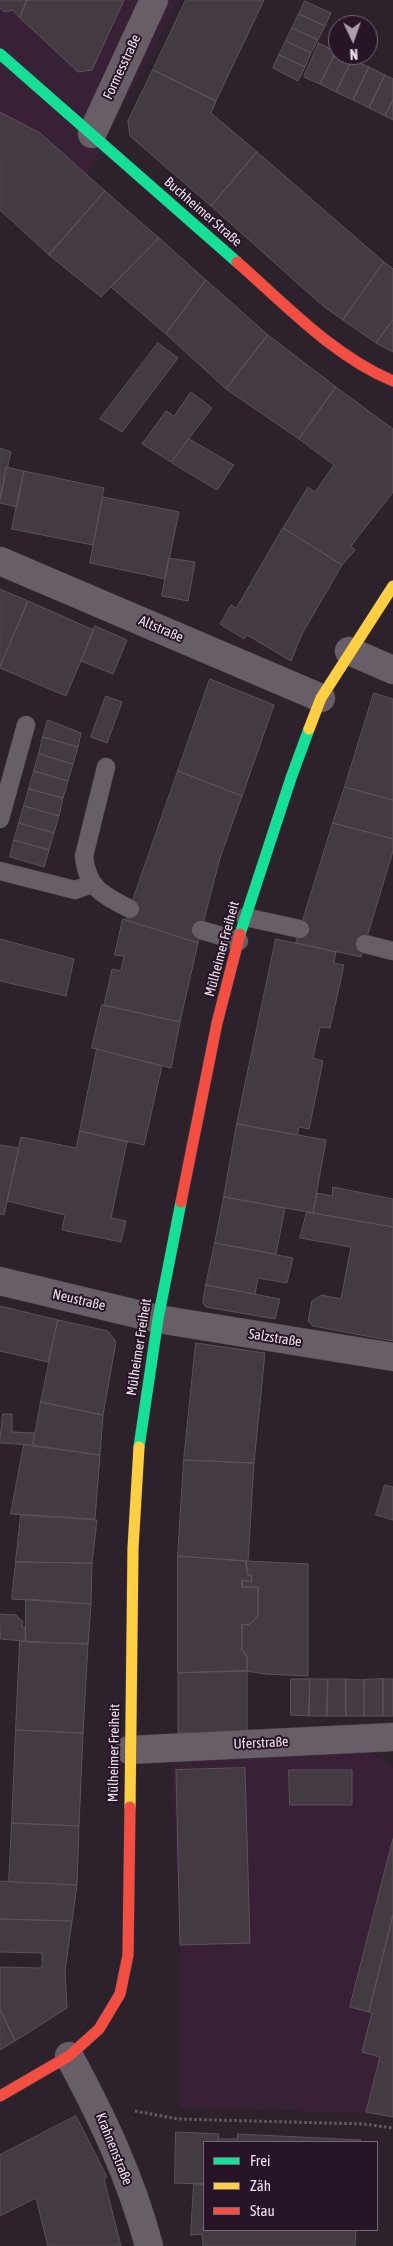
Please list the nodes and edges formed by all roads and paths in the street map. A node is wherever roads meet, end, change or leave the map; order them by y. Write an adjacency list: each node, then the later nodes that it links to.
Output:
1 (154, 0): 3 (street, Formesstraße)
2 (0, 54): 3 (street, Buchheimer Straße)
3 (92, 134): 4 (street, Buchheimer Straße)
4 (393, 381)
5 (0, 561): 9 (street, Altstraße)
6 (393, 586): 7 (street, Mülheimer Freiheit)
7 (349, 651): 8 (street); 9 (street, Mülheimer Freiheit)
8 (393, 670)
9 (321, 698): 16 (street, Mülheimer Freiheit)
10 (26, 725): 12 (lane)
11 (106, 767): 14 (lane)
12 (0, 819)
13 (0, 871): 14 (lane)
14 (92, 884): 15 (lane)
15 (130, 909)
16 (245, 917): 18 (lane); 19 (street, Mülheimer Freiheit)
17 (201, 930): 19 (lane)
18 (300, 930)
19 (239, 941): 23 (street, Mülheimer Freiheit)
20 (365, 944): 21 (lane)
21 (393, 951)
22 (0, 1282): 23 (street, Neustraße)
23 (158, 1319): 24 (street, Salzstraße); 26 (street, Mülheimer Freiheit)
24 (393, 1357)
25 (393, 1737): 26 (street, Uferstraße)
26 (129, 1750): 27 (street, Mülheimer Freiheit)
27 (69, 2056): 28 (street, Mülheimer Freiheit); 29 (street, Krahnenstraße)
28 (0, 2096)
29 (102, 2116): 30 (path); 31 (street, Krahnenstraße)
30 (393, 2128)
31 (149, 2246)

